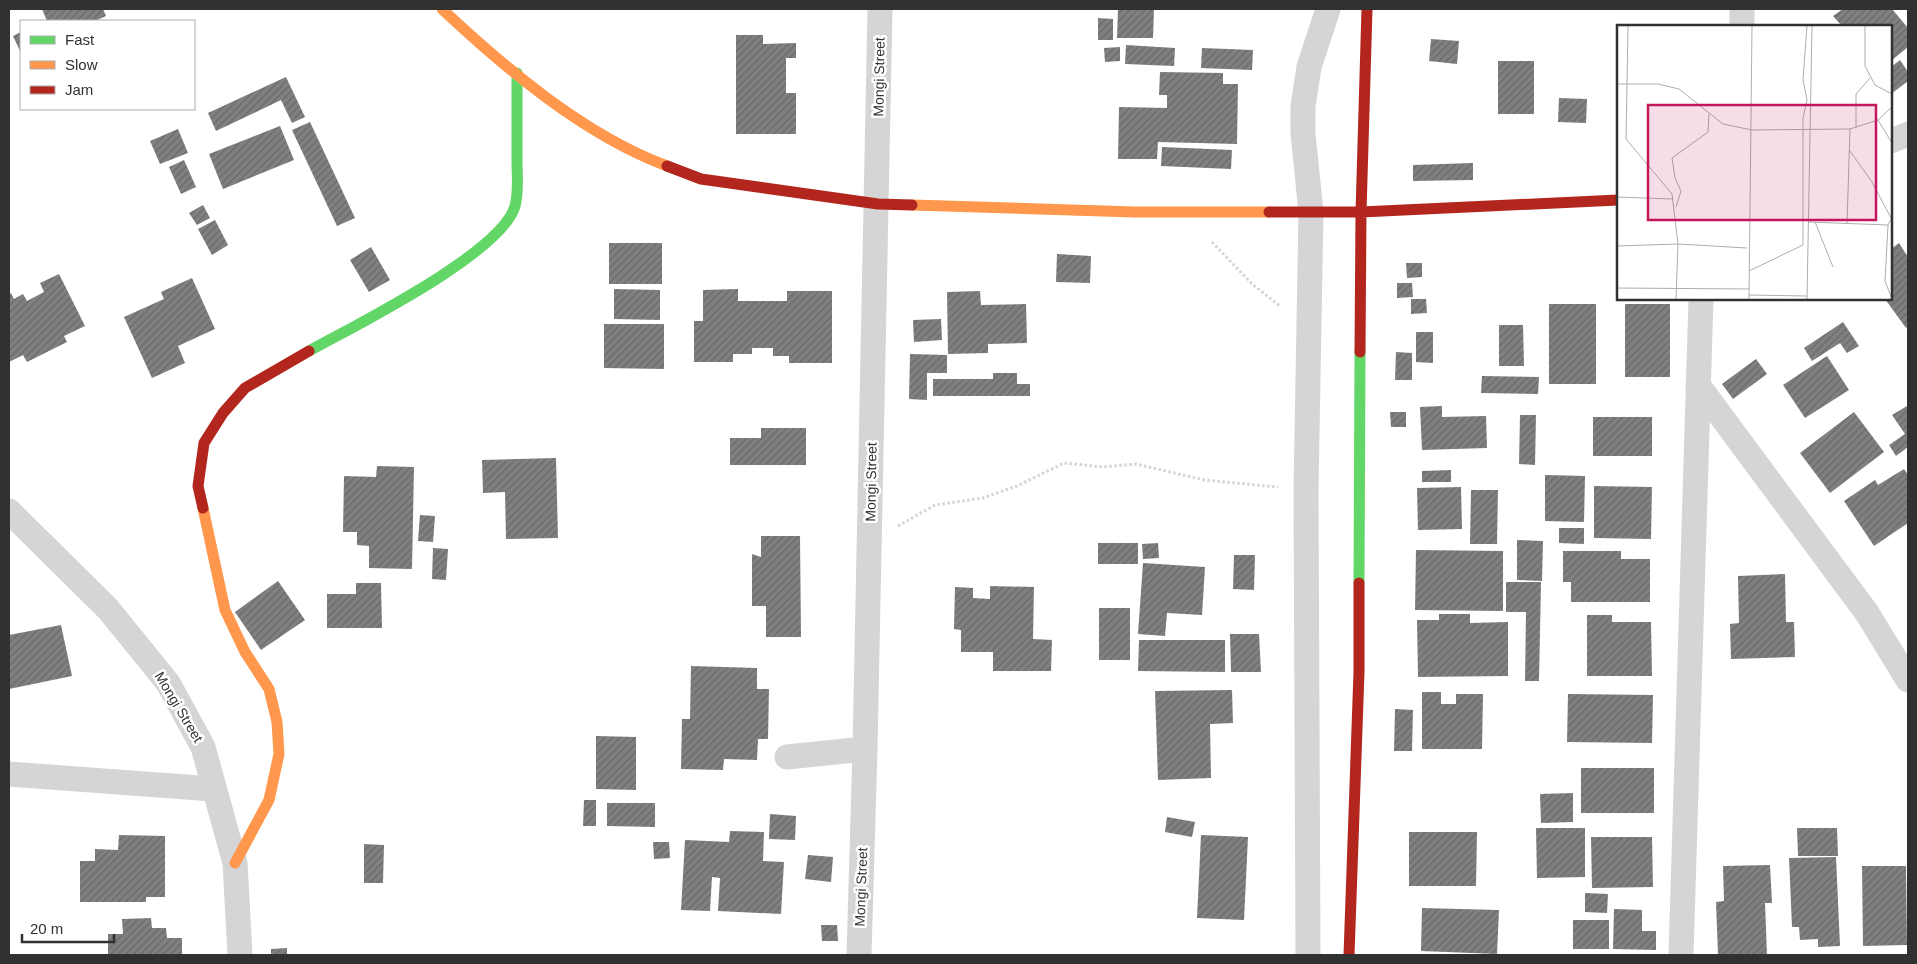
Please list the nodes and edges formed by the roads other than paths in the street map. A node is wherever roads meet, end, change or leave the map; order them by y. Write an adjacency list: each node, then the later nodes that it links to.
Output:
1 (442, 9): 7 (street)
2 (880, 9): 11 (street, Mongi Street)
3 (1328, 9): 12 (street)
4 (1367, 9): 13 (street)
5 (1742, 9): 6 (street)
6 (1742, 25)
7 (517, 73): 11 (street); 22 (street)
8 (1908, 134): 9 (street)
9 (1892, 141)
10 (1617, 200): 13 (street)
11 (878, 204): 12 (street); 18 (street, Mongi Street)
12 (1311, 212): 13 (street); 25 (street)
13 (1361, 212): 26 (street)
14 (1701, 300): 15 (street)
15 (1698, 385): 17 (street); 27 (street)
16 (9, 511): 21 (street, Mongi Street)
17 (1908, 680)
18 (865, 749): 19 (street); 24 (street, Mongi Street)
19 (787, 757)
20 (9, 774): 21 (street)
21 (213, 789): 22 (street, Mongi Street)
22 (235, 863): 23 (street, Mongi Street)
23 (240, 955)
24 (859, 955)
25 (1308, 955)
26 (1350, 955)
27 (1681, 955)

